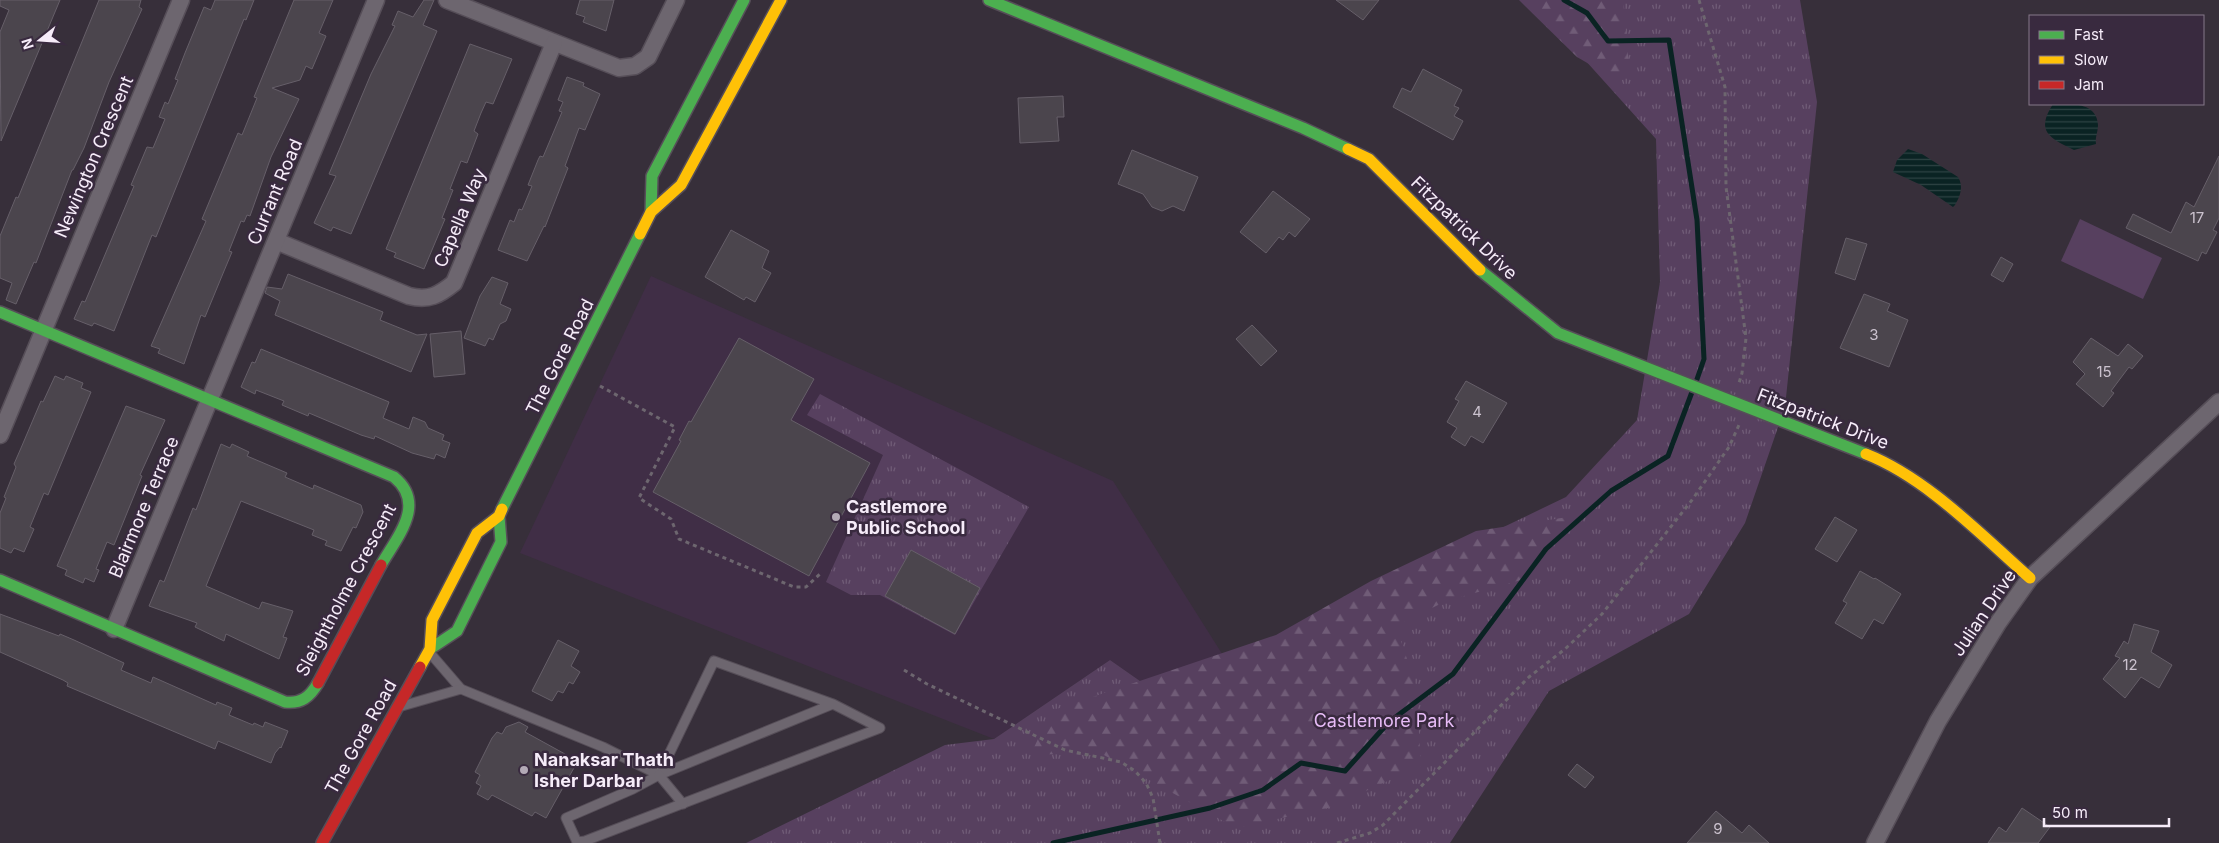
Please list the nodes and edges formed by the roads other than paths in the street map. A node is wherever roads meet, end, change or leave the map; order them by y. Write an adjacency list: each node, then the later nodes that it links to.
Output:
1 (181, 0): 12 (street, Newington Crescent)
2 (376, 0): 10 (street, Currant Road)
3 (447, 0): 8 (street)
4 (676, 0): 8 (street)
5 (744, 0): 9 (street, The Gore Road)
6 (780, 0): 9 (street, The Gore Road)
7 (989, 0): 17 (street, Fitzpatrick Drive)
8 (554, 44): 10 (street, Capella Way)
9 (651, 212): 16 (street, The Gore Road)
10 (276, 241): 13 (street, Currant Road)
11 (0, 312): 12 (street, Sleightholme Crescent)
12 (44, 330): 13 (street, Sleightholme Crescent); 15 (street, Newington Crescent)
13 (211, 400): 19 (street, Blairmore Terrace); 19 (street, Sleightholme Crescent)
14 (2219, 402): 17 (street, Julian Drive)
15 (0, 435)
16 (499, 516): 20 (street, The Gore Road); 20 (street, The Gore Road)
17 (2030, 578): 27 (street, Julian Drive)
18 (0, 580): 19 (street, Sleightholme Crescent)
19 (114, 629)
20 (429, 650): 21 (lane); 23 (street, The Gore Road)
21 (461, 689): 23 (lane); 24 (lane)
22 (833, 704): 24 (lane); 24 (lane); 25 (lane)
23 (397, 708): 26 (street, The Gore Road)
24 (659, 775): 25 (lane); 25 (lane)
25 (683, 804)
26 (322, 843)
27 (1875, 843)

